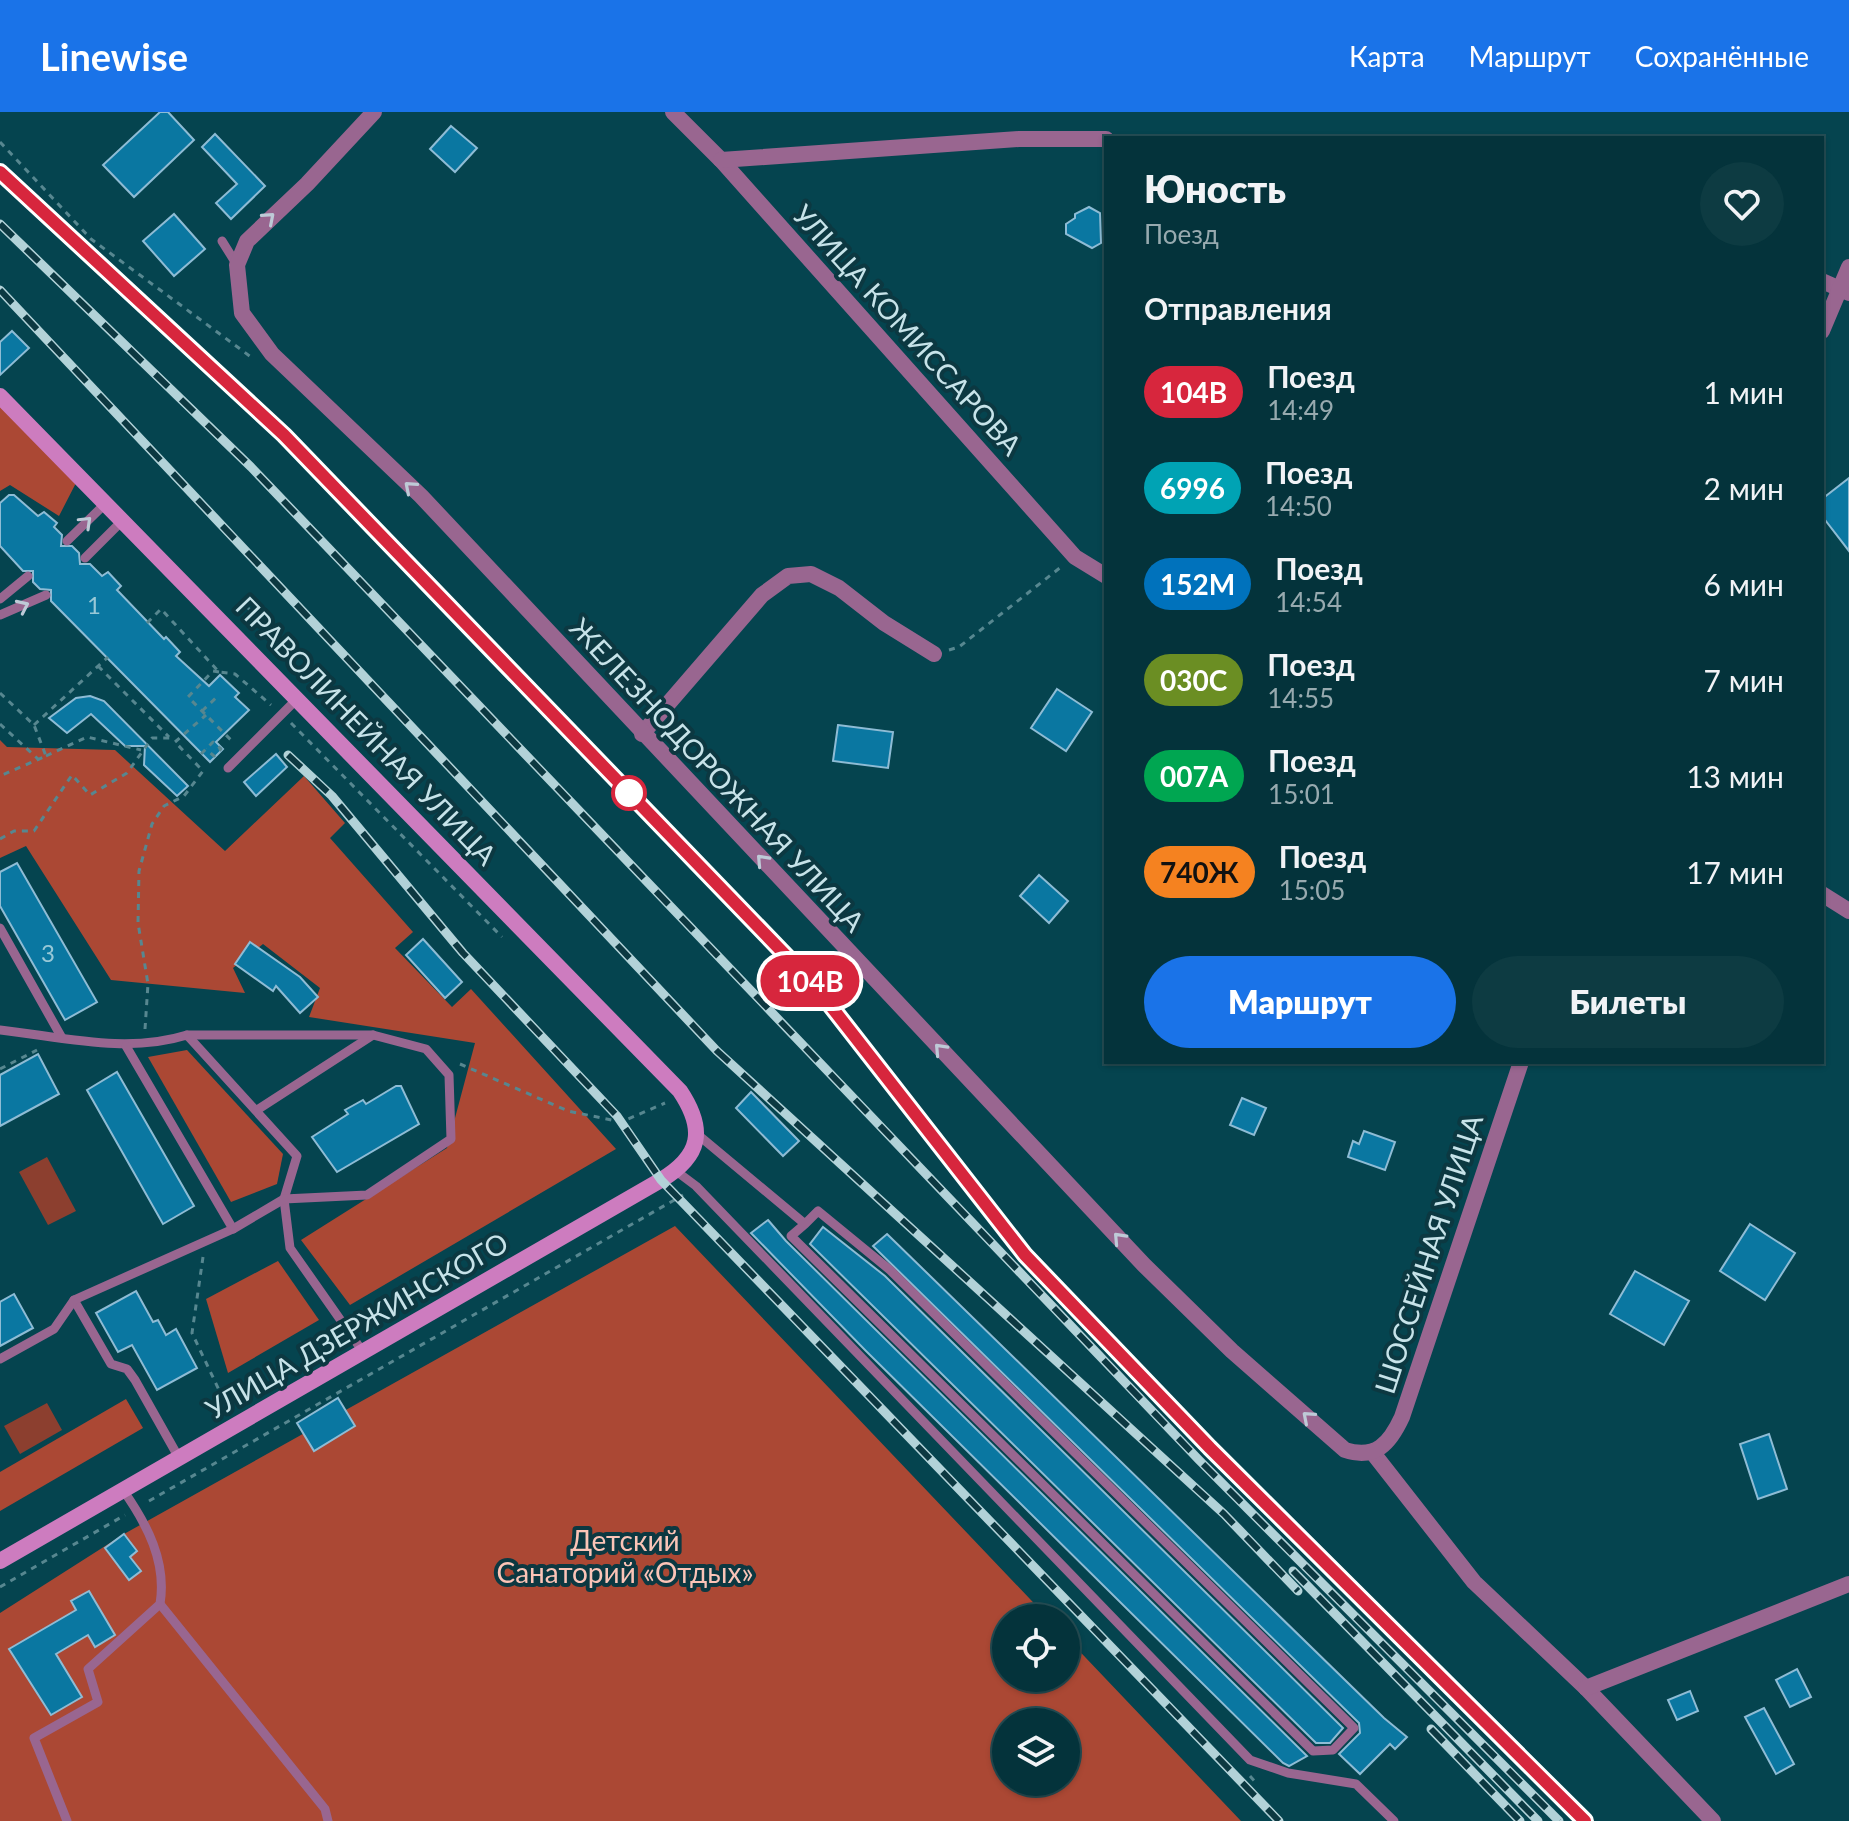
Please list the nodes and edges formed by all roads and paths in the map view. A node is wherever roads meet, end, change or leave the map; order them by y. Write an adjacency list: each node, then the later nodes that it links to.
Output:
1 (374, 112): 7 (street, one-way to 1)
2 (673, 112): 5 (street, УЛИЦА КОМИССАРОВА)
3 (1104, 139): 5 (street)
4 (0, 142): 12 (path)
5 (721, 160): 17 (street, УЛИЦА КОМИССАРОВА)
6 (222, 241): 7 (lane)
7 (237, 265): 36 (street, ЖЕЛЕЗНОДОРОЖНАЯ УЛИЦА, one-way to 7)
8 (1849, 267): 10 (street)
9 (1824, 282): 10 (street)
10 (1844, 291): 11 (street)
11 (1824, 327)
12 (257, 360)
13 (0, 396): 14 (main road, ПРАВОЛИНЕЙНАЯ УЛИЦА)
14 (106, 503): 15 (main road, ПРАВОЛИНЕЙНАЯ УЛИЦА); 16 (lane, one-way to 14)
15 (123, 520): 18 (lane); 31 (main road, ПРАВОЛИНЕЙНАЯ УЛИЦА)
16 (67, 541)
17 (1075, 557): 19 (street, УЛИЦА КОМИССАРОВА); 25 (path)
18 (85, 558)
19 (1104, 575)
20 (28, 576): 22 (lane)
21 (46, 595): 23 (lane, one-way to 21)
22 (0, 599)
23 (0, 615)
24 (147, 623): 28 (path)
25 (934, 654): 36 (street)
26 (108, 657): 27 (path)
27 (98, 666): 35 (path); 37 (path)
28 (219, 672): 32 (path); 33 (path)
29 (0, 693): 35 (path)
30 (218, 696): 32 (path)
31 (298, 698): 33 (lane); 61 (main road, ПРАВОЛИНЕЙНАЯ УЛИЦА)
32 (204, 713): 38 (path); 41 (path)
33 (282, 715): 41 (lane); 51 (path)
34 (0, 724): 44 (path)
35 (34, 725): 43 (path)
36 (642, 734): 76 (street, ЖЕЛЕЗНОДОРОЖНАЯ УЛИЦА, one-way to 36)
37 (170, 738): 38 (path); 40 (path)
38 (176, 743): 56 (path)
39 (206, 749): 42 (path)
40 (141, 750): 43 (path); 47 (path)
41 (244, 753): 45 (lane)
42 (201, 754)
43 (46, 756): 44 (path)
44 (38, 759): 46 (path)
45 (228, 768)
46 (0, 776)
47 (0, 839)
48 (1824, 895): 49 (street)
49 (1849, 911)
50 (0, 928): 55 (lane)
51 (511, 946)
52 (0, 1030): 55 (lane)
53 (187, 1035): 54 (lane); 56 (lane); 64 (lane)
54 (373, 1035): 64 (lane); 68 (lane)
55 (62, 1038): 57 (lane); 60 (path)
56 (143, 1044): 57 (lane)
57 (126, 1046): 70 (lane)
58 (455, 1062): 63 (path)
59 (1520, 1064): 76 (street, ШОССЕЙНАЯ УЛИЦА)
60 (0, 1069)
61 (680, 1091): 63 (path); 65 (main road, ПРАВОЛИНЕЙНАЯ УЛИЦА)
62 (656, 1092): 63 (path)
63 (667, 1103)
64 (257, 1110): 68 (lane)
65 (697, 1134): 66 (main road, УЛИЦА ДЗЕРЖИНСКОГО); 69 (lane)
66 (676, 1171): 73 (main road, УЛИЦА ДЗЕРЖИНСКОГО); 87 (lane)
67 (689, 1192): 79 (path)
68 (284, 1199): 70 (lane); 73 (lane)
69 (805, 1224): 69 (lane)
70 (233, 1229): 71 (lane)
71 (205, 1241): 72 (lane); 75 (path)
72 (74, 1300): 74 (lane); 77 (lane)
73 (363, 1352): 77 (main road, УЛИЦА ДЗЕРЖИНСКОГО)
74 (0, 1359)
75 (241, 1404)
76 (1373, 1453): 84 (street)
77 (179, 1458): 78 (main road, УЛИЦА ДЗЕРЖИНСКОГО)
78 (123, 1490): 79 (lane); 80 (main road, УЛИЦА ДЗЕРЖИНСКОГО)
79 (136, 1508): 82 (path); 83 (lane)
80 (0, 1561)
81 (1849, 1584): 84 (street)
82 (0, 1587)
83 (160, 1604): 85 (lane); 86 (lane)
84 (1586, 1688): 88 (street)
85 (67, 1821)
86 (328, 1821)
87 (1394, 1821)
88 (1713, 1821)

